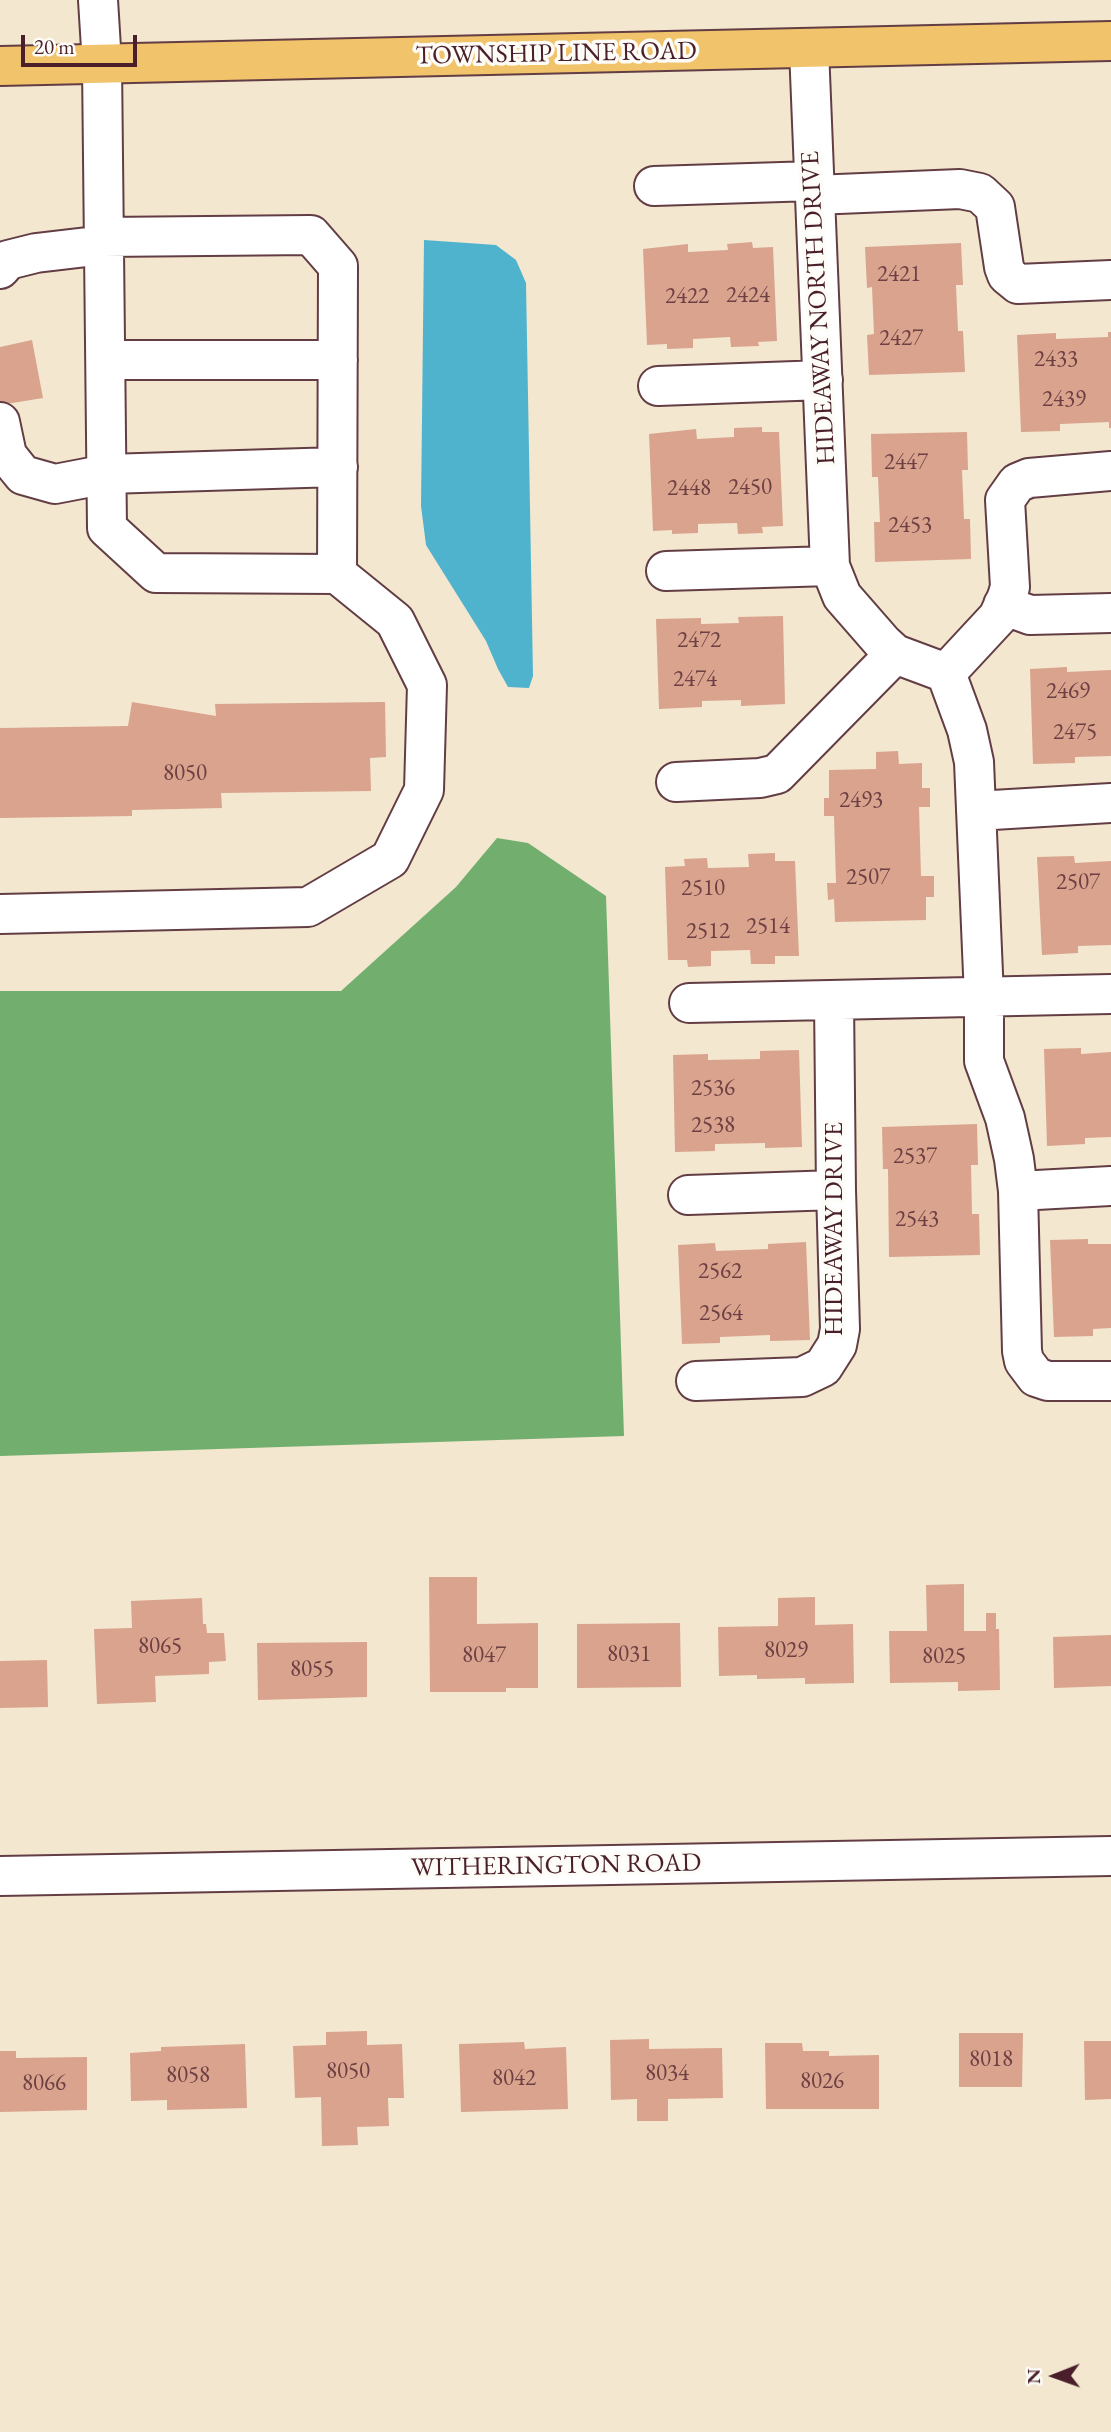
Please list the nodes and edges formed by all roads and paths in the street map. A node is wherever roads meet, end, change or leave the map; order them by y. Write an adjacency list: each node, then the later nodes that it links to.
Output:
1 (98, 0): 4 (street)
2 (1111, 41): 3 (main road, TOWNSHIP LINE ROAD)
3 (809, 49): 4 (main road, TOWNSHIP LINE ROAD); 7 (street, HIDEAWAY NORTH DRIVE)
4 (102, 64): 5 (main road, TOWNSHIP LINE ROAD); 8 (street)
5 (0, 66)
6 (654, 186): 7 (street)
7 (814, 188): 10 (street); 13 (street, HIDEAWAY NORTH DRIVE)
8 (104, 241): 9 (street); 11 (street); 12 (street)
9 (0, 269)
10 (1111, 280)
11 (106, 359): 12 (street); 18 (street)
12 (338, 360): 16 (street)
13 (823, 380): 14 (street); 19 (street, HIDEAWAY NORTH DRIVE)
14 (658, 386)
15 (0, 422): 18 (street)
16 (338, 467): 18 (street); 21 (street)
17 (1111, 471): 22 (street)
18 (107, 474): 21 (street)
19 (831, 566): 20 (street); 24 (street, HIDEAWAY NORTH DRIVE)
20 (666, 571)
21 (337, 574): 29 (street)
22 (1003, 605): 23 (street); 25 (street)
23 (1111, 613)
24 (895, 654): 25 (street); 26 (street)
25 (946, 673): 28 (street)
26 (676, 782)
27 (1111, 803): 28 (street)
28 (976, 811): 31 (street)
29 (0, 914)
30 (1111, 994): 31 (street)
31 (984, 997): 32 (street); 36 (street)
32 (834, 1000): 33 (street); 35 (street, HIDEAWAY DRIVE)
33 (690, 1003)
34 (1111, 1186): 36 (street)
35 (836, 1190): 37 (street); 38 (street, HIDEAWAY DRIVE)
36 (1018, 1191): 39 (street)
37 (688, 1195)
38 (696, 1381)
39 (1111, 1381)
40 (1111, 1856): 41 (street, WITHERINGTON ROAD)
41 (0, 1876)

